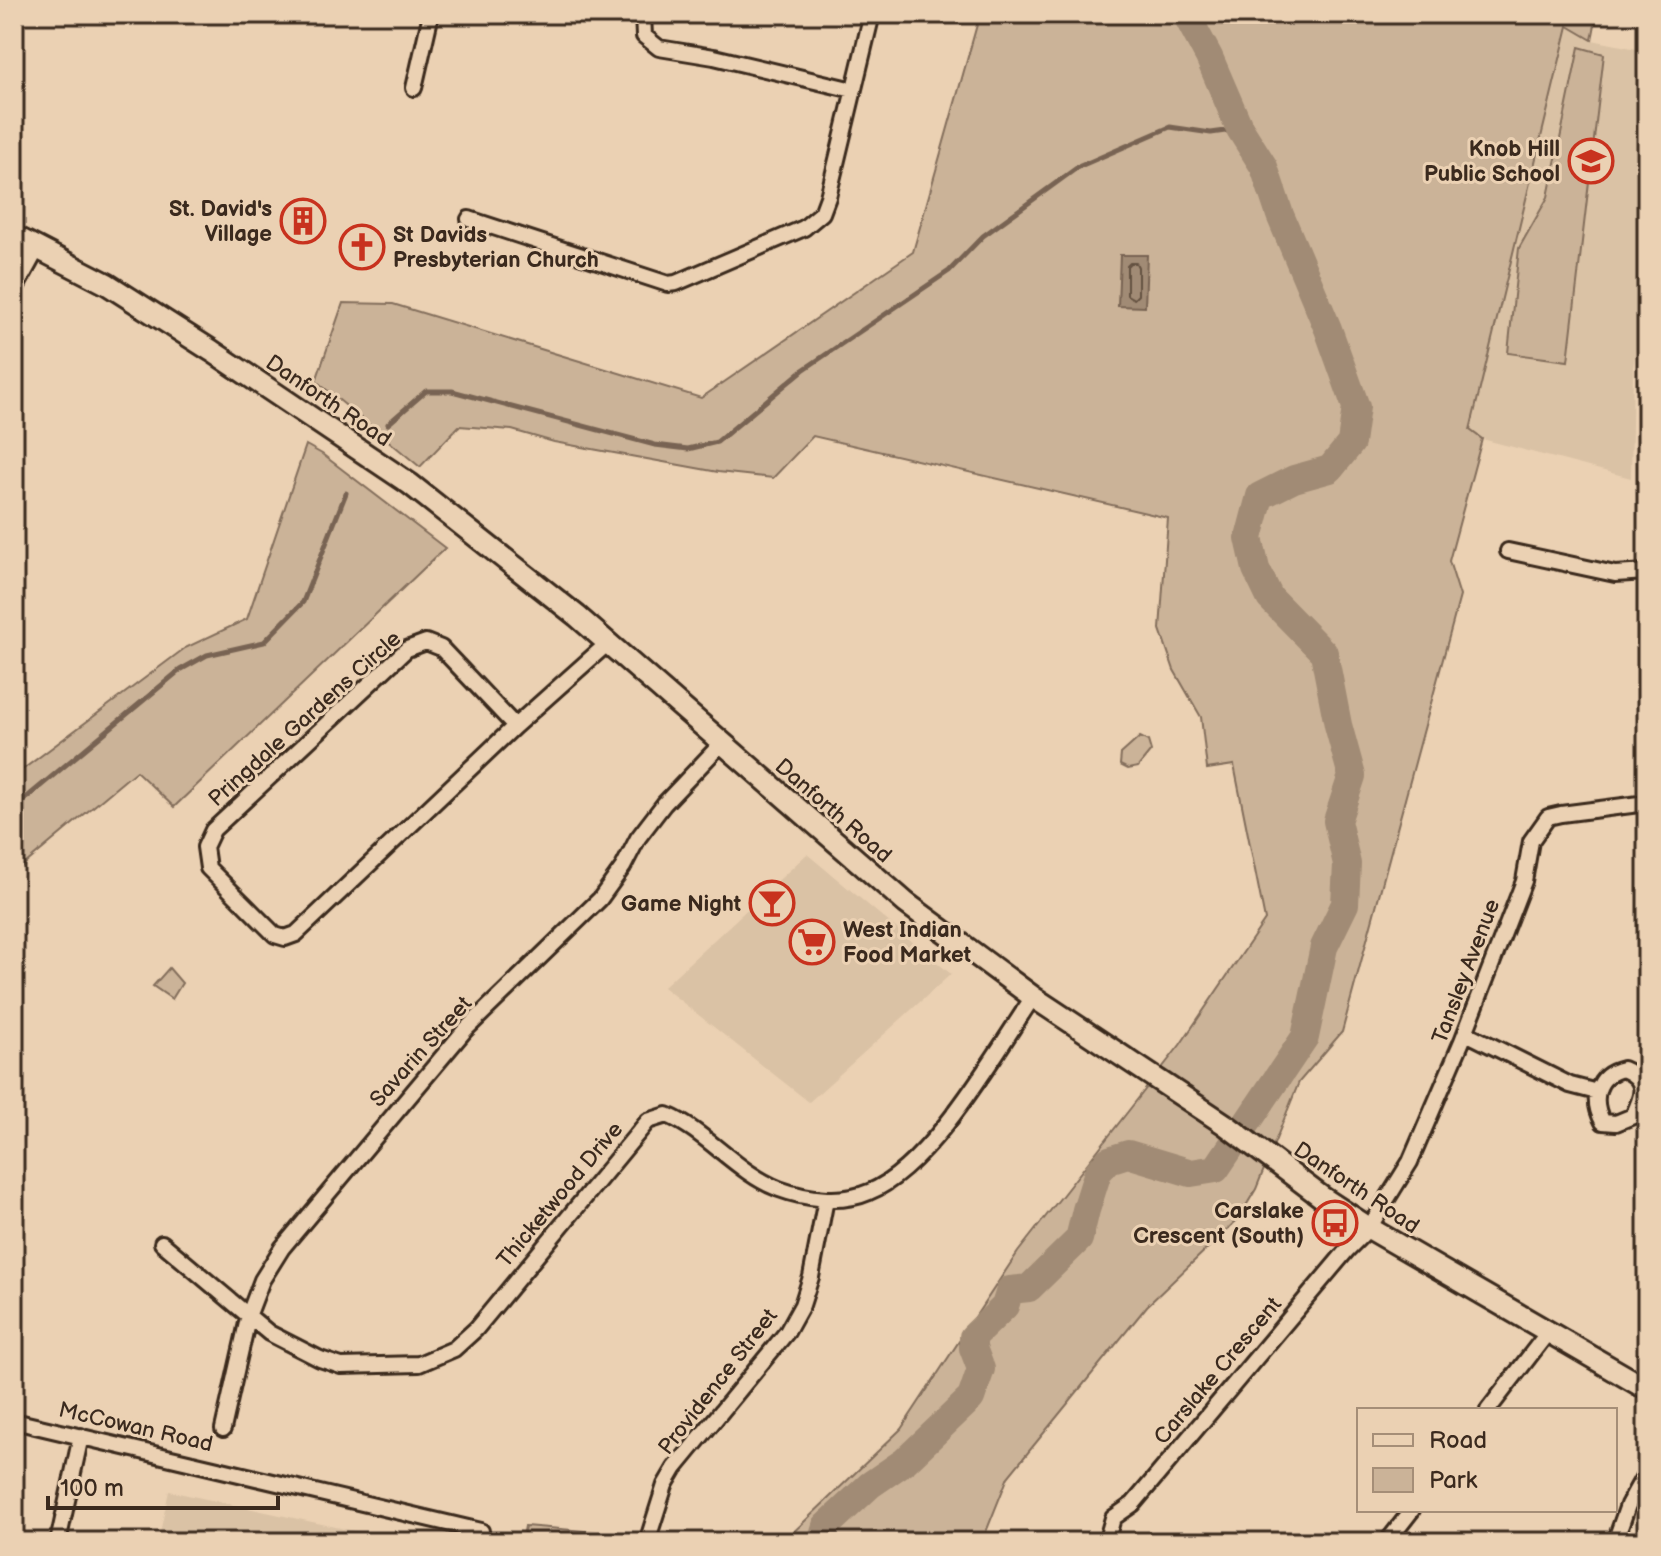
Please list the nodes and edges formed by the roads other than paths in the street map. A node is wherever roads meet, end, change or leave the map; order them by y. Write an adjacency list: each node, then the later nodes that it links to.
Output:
1 (431, 14): 4 (street)
2 (643, 14): 5 (street)
3 (872, 14): 5 (street)
4 (414, 88)
5 (853, 90): 6 (street)
6 (469, 219)
7 (14, 236): 8 (main road, Danforth Road)
8 (36, 247): 9 (street); 12 (main road, Danforth Road)
9 (14, 287)
10 (1508, 551): 11 (street)
11 (1647, 572)
12 (608, 643): 13 (street, Pringdale Gardens Circle); 14 (main road, Danforth Road)
13 (515, 726): 13 (street, Pringdale Gardens Circle)
14 (721, 744): 16 (main road, Danforth Road); 22 (street, Savarin Street)
15 (1647, 803): 17 (street, Tansley Avenue)
16 (1033, 997): 19 (street, Thicketwood Drive); 20 (main road, Danforth Road)
17 (1466, 1033): 18 (street); 20 (street, Tansley Avenue)
18 (1597, 1092)
19 (826, 1199): 22 (street, Thicketwood Drive); 33 (street, Providence Street)
20 (1369, 1228): 23 (main road, Danforth Road); 34 (street, Carslake Crescent)
21 (162, 1243): 22 (street, Thicketwood Drive)
22 (249, 1314): 27 (street, Savarin Street)
23 (1549, 1331): 24 (main road, Danforth Road); 25 (street)
24 (1647, 1389)
25 (1490, 1408)
26 (14, 1421): 28 (street, McCowan Road)
27 (223, 1429)
28 (81, 1436): 31 (street, McCowan Road); 32 (street)
29 (1647, 1471): 36 (street)
30 (1410, 1512): 35 (street)
31 (481, 1531)
32 (58, 1542)
33 (647, 1542)
34 (1112, 1542)
35 (1387, 1542)
36 (1615, 1542)

